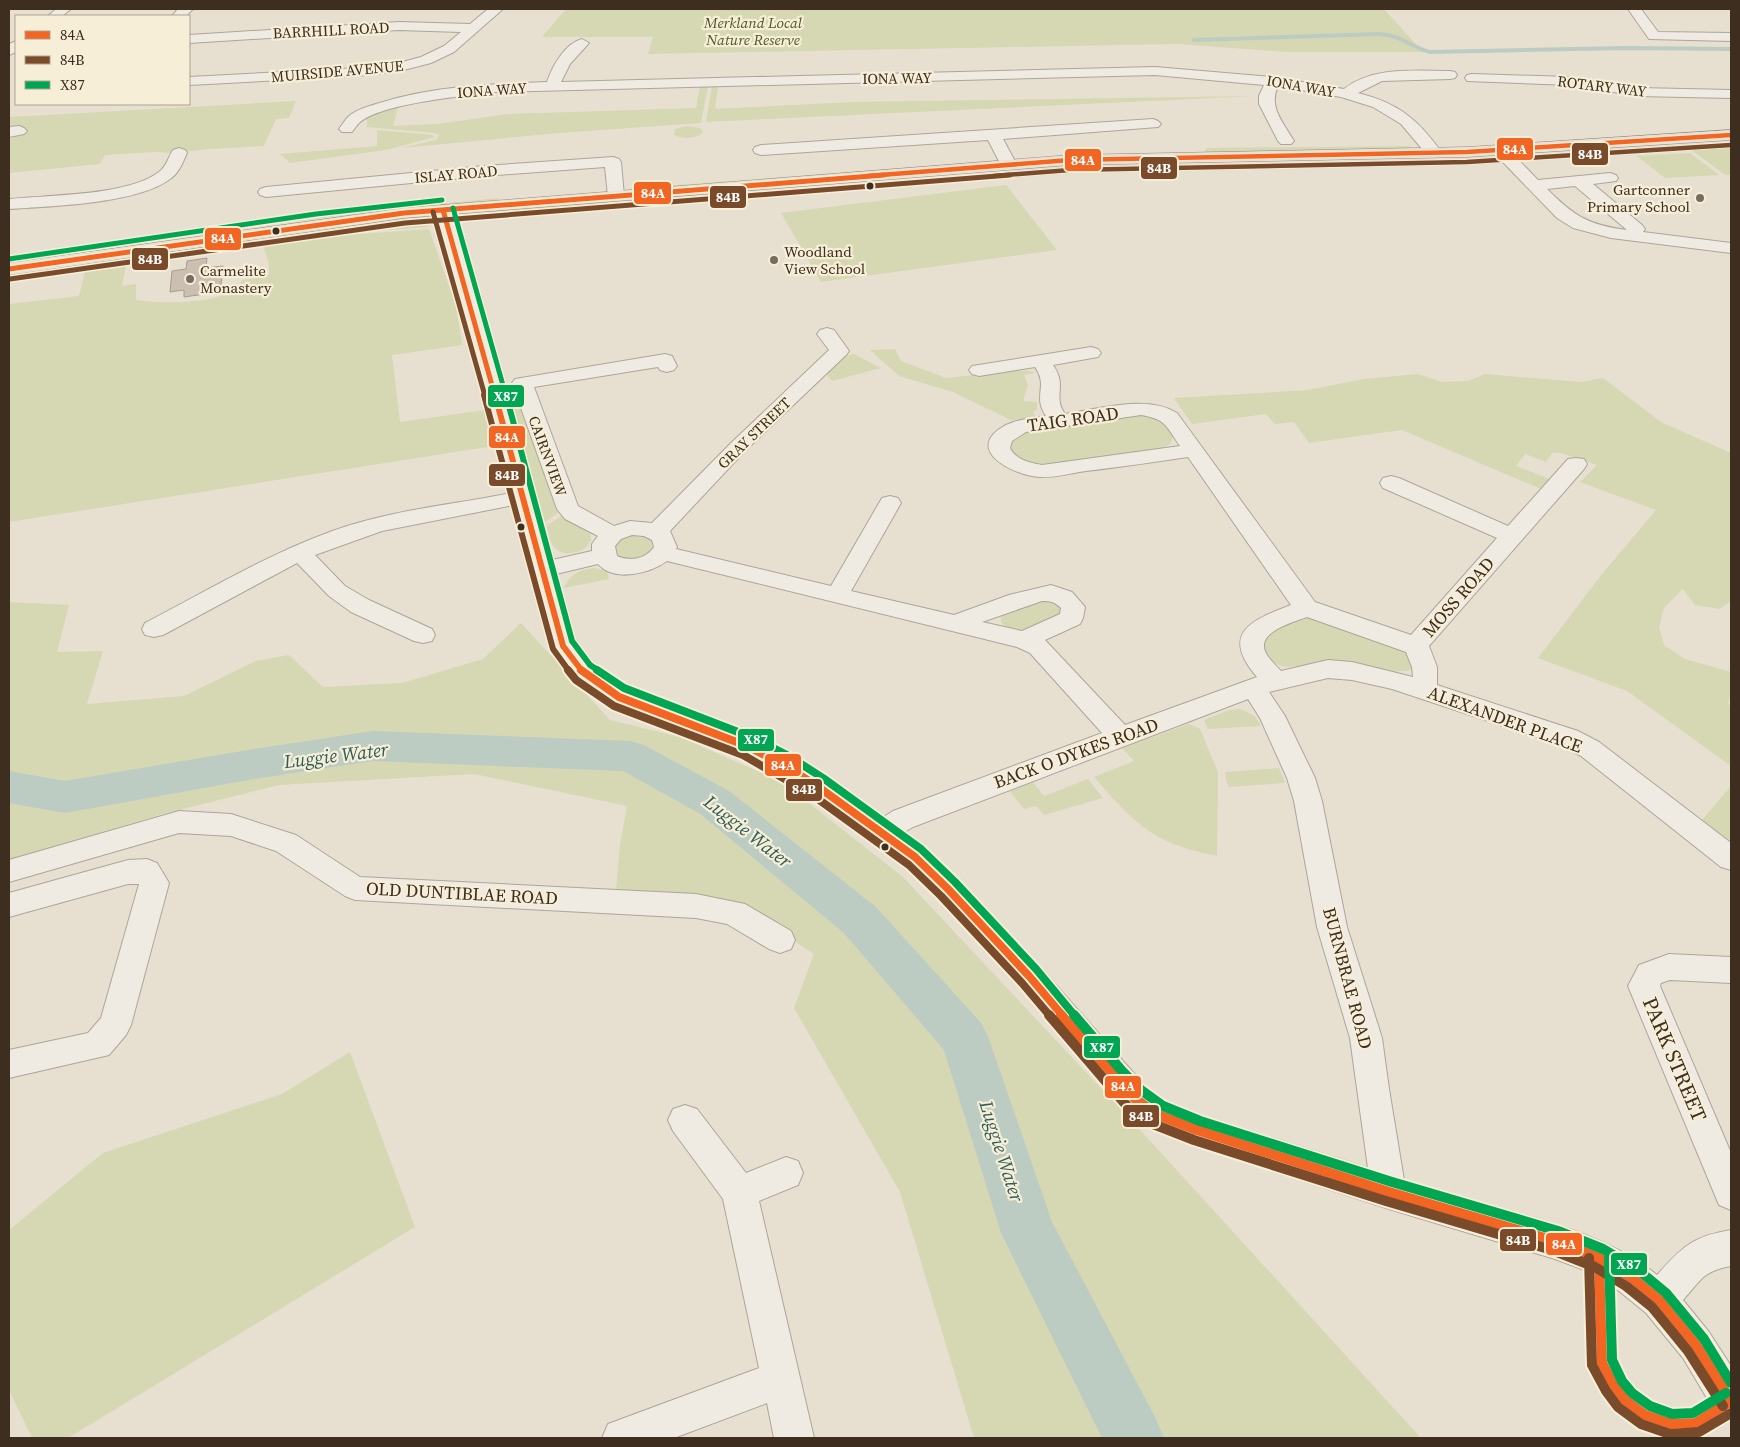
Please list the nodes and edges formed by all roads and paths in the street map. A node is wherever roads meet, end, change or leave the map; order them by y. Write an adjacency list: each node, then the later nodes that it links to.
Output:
1 (496, 9): 3 (street, MUIRSIDE AVENUE)
2 (1635, 9): 4 (street)
3 (474, 28): 5 (street, BARRHILL ROAD); 8 (street, MUIRSIDE AVENUE)
4 (1731, 37)
5 (190, 39)
6 (582, 44): 12 (street)
7 (1450, 75): 13 (street)
8 (392, 78): 10 (street, MUIRSIDE AVENUE); 15 (street)
9 (1472, 78): 14 (street, ROTARY WAY)
10 (190, 81)
11 (1274, 81): 12 (street, IONA WAY); 13 (street, IONA WAY); 20 (street)
12 (553, 86): 15 (street, IONA WAY)
13 (1347, 94): 23 (street, IONA WAY)
14 (1731, 94)
15 (414, 97): 17 (street, IONA WAY)
16 (1153, 124): 18 (street)
17 (347, 129)
18 (994, 134): 21 (street); 25 (street)
19 (1731, 135): 22 (main road)
20 (1286, 141)
21 (761, 150)
22 (1501, 151): 23 (main road); 28 (street)
23 (1434, 153): 25 (main road)
24 (179, 154): 31 (street)
25 (1009, 165): 30 (main road)
26 (1610, 178): 27 (street)
27 (1579, 181): 28 (street); 33 (street)
28 (1534, 185): 36 (street)
29 (266, 192): 30 (street, ISLAY ROAD)
30 (616, 196): 32 (main road)
31 (9, 204)
32 (443, 210): 37 (main road); 47 (street)
33 (1622, 218): 34 (street); 35 (street)
34 (1589, 221)
35 (1636, 230)
36 (1731, 248)
37 (9, 269)
38 (827, 334): 50 (street, GRAY STREET)
39 (1091, 354): 40 (street)
40 (1040, 361): 42 (street); 43 (street)
41 (667, 366): 51 (street, CAIRNVIEW)
42 (979, 370)
43 (1060, 421): 44 (street, TAIG ROAD); 44 (street, TAIG ROAD)
44 (1194, 450): 55 (street, TAIG ROAD)
45 (1576, 464): 49 (street, MOSS ROAD)
46 (1391, 483): 49 (street)
47 (523, 497): 52 (street); 53 (street)
48 (890, 503): 54 (street)
49 (1512, 536): 60 (street, MOSS ROAD)
50 (660, 542): 51 (street); 51 (street, CAIRNVIEW); 54 (street)
51 (608, 545): 53 (street)
52 (300, 553): 57 (street); 58 (street)
53 (543, 570): 64 (street)
54 (837, 595): 56 (street)
55 (1306, 608): 60 (street); 61 (street)
56 (953, 624): 59 (street); 59 (street)
57 (154, 629)
58 (423, 635)
59 (1024, 640): 63 (street)
60 (1416, 646): 62 (street, MOSS ROAD)
61 (1264, 684): 62 (street, ALEXANDER PLACE); 63 (street, BACK O DYKES ROAD); 74 (street, BURNBRAE ROAD)
62 (1423, 690): 65 (street, ALEXANDER PLACE)
63 (1121, 736): 64 (street, BACK O DYKES ROAD)
64 (882, 833): 74 (street)
65 (1731, 859)
66 (9, 871): 68 (street, OLD DUNTIBLAE ROAD)
67 (9, 905): 70 (street)
68 (780, 940)
69 (1731, 970): 75 (street, PARK STREET)
70 (9, 1064)
71 (685, 1120): 73 (street)
72 (786, 1172): 73 (street)
73 (739, 1192): 78 (street)
74 (1389, 1192): 77 (street)
75 (1731, 1193)
76 (1731, 1248): 77 (street)
77 (1659, 1300): 79 (street)
78 (781, 1379): 80 (street); 81 (street)
79 (1731, 1401)
80 (622, 1438)
81 (794, 1438)

